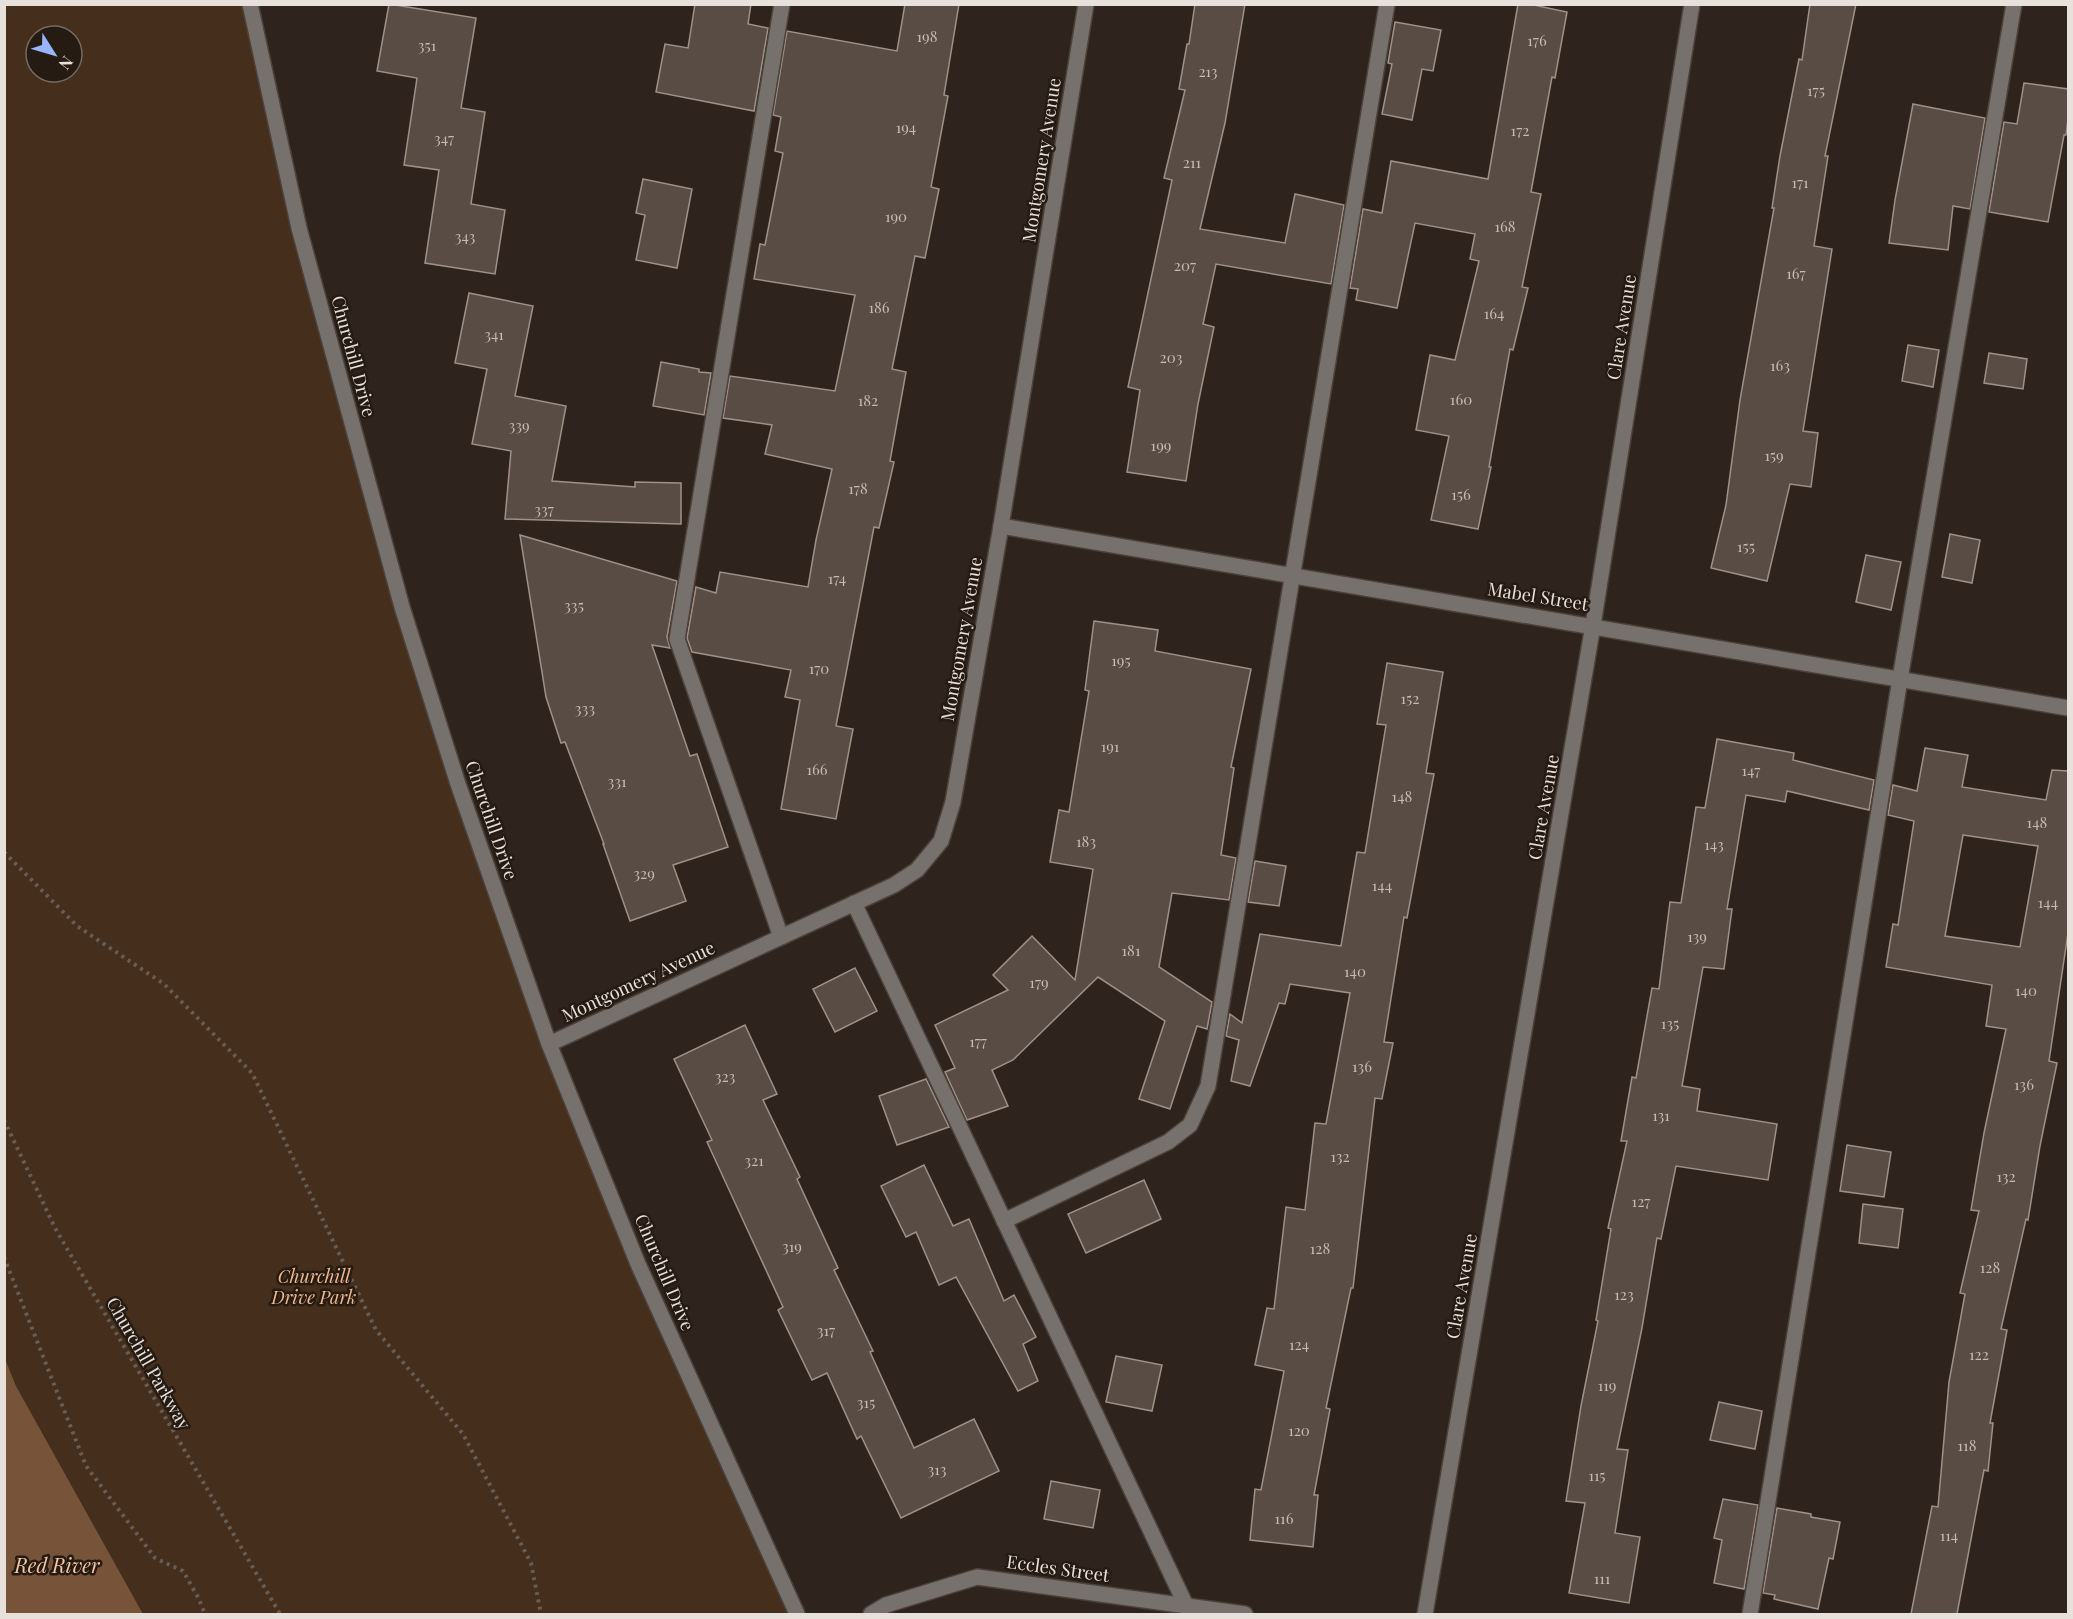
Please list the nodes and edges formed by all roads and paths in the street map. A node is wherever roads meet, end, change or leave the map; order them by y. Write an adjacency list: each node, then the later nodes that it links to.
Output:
1 (250, 4): 15 (street, Churchill Drive)
2 (782, 4): 14 (street)
3 (1086, 4): 7 (street, Montgomery Avenue)
4 (1387, 4): 8 (street)
5 (1692, 4): 9 (street, Clare Avenue)
6 (2014, 4): 10 (street)
7 (1001, 525): 8 (street, Mabel Street); 13 (street, Montgomery Avenue)
8 (1293, 575): 9 (street, Mabel Street); 17 (street)
9 (1593, 625): 10 (street, Mabel Street); 26 (street, Clare Avenue)
10 (1900, 679): 11 (street, Mabel Street); 27 (street)
11 (2068, 708)
12 (4, 852): 22 (path)
13 (854, 903): 14 (street, Montgomery Avenue); 17 (street)
14 (781, 937): 15 (street, Montgomery Avenue)
15 (549, 1044): 23 (street, Churchill Drive)
16 (4, 1120): 21 (path, Churchill Parkway)
17 (1004, 1221): 19 (street)
18 (4, 1257): 20 (path)
19 (1188, 1610): 24 (street, Eccles Street); 25 (street, Eccles Street)
20 (205, 1614)
21 (280, 1614)
22 (540, 1614)
23 (796, 1614)
24 (871, 1614)
25 (1245, 1614)
26 (1425, 1614)
27 (1750, 1614)

